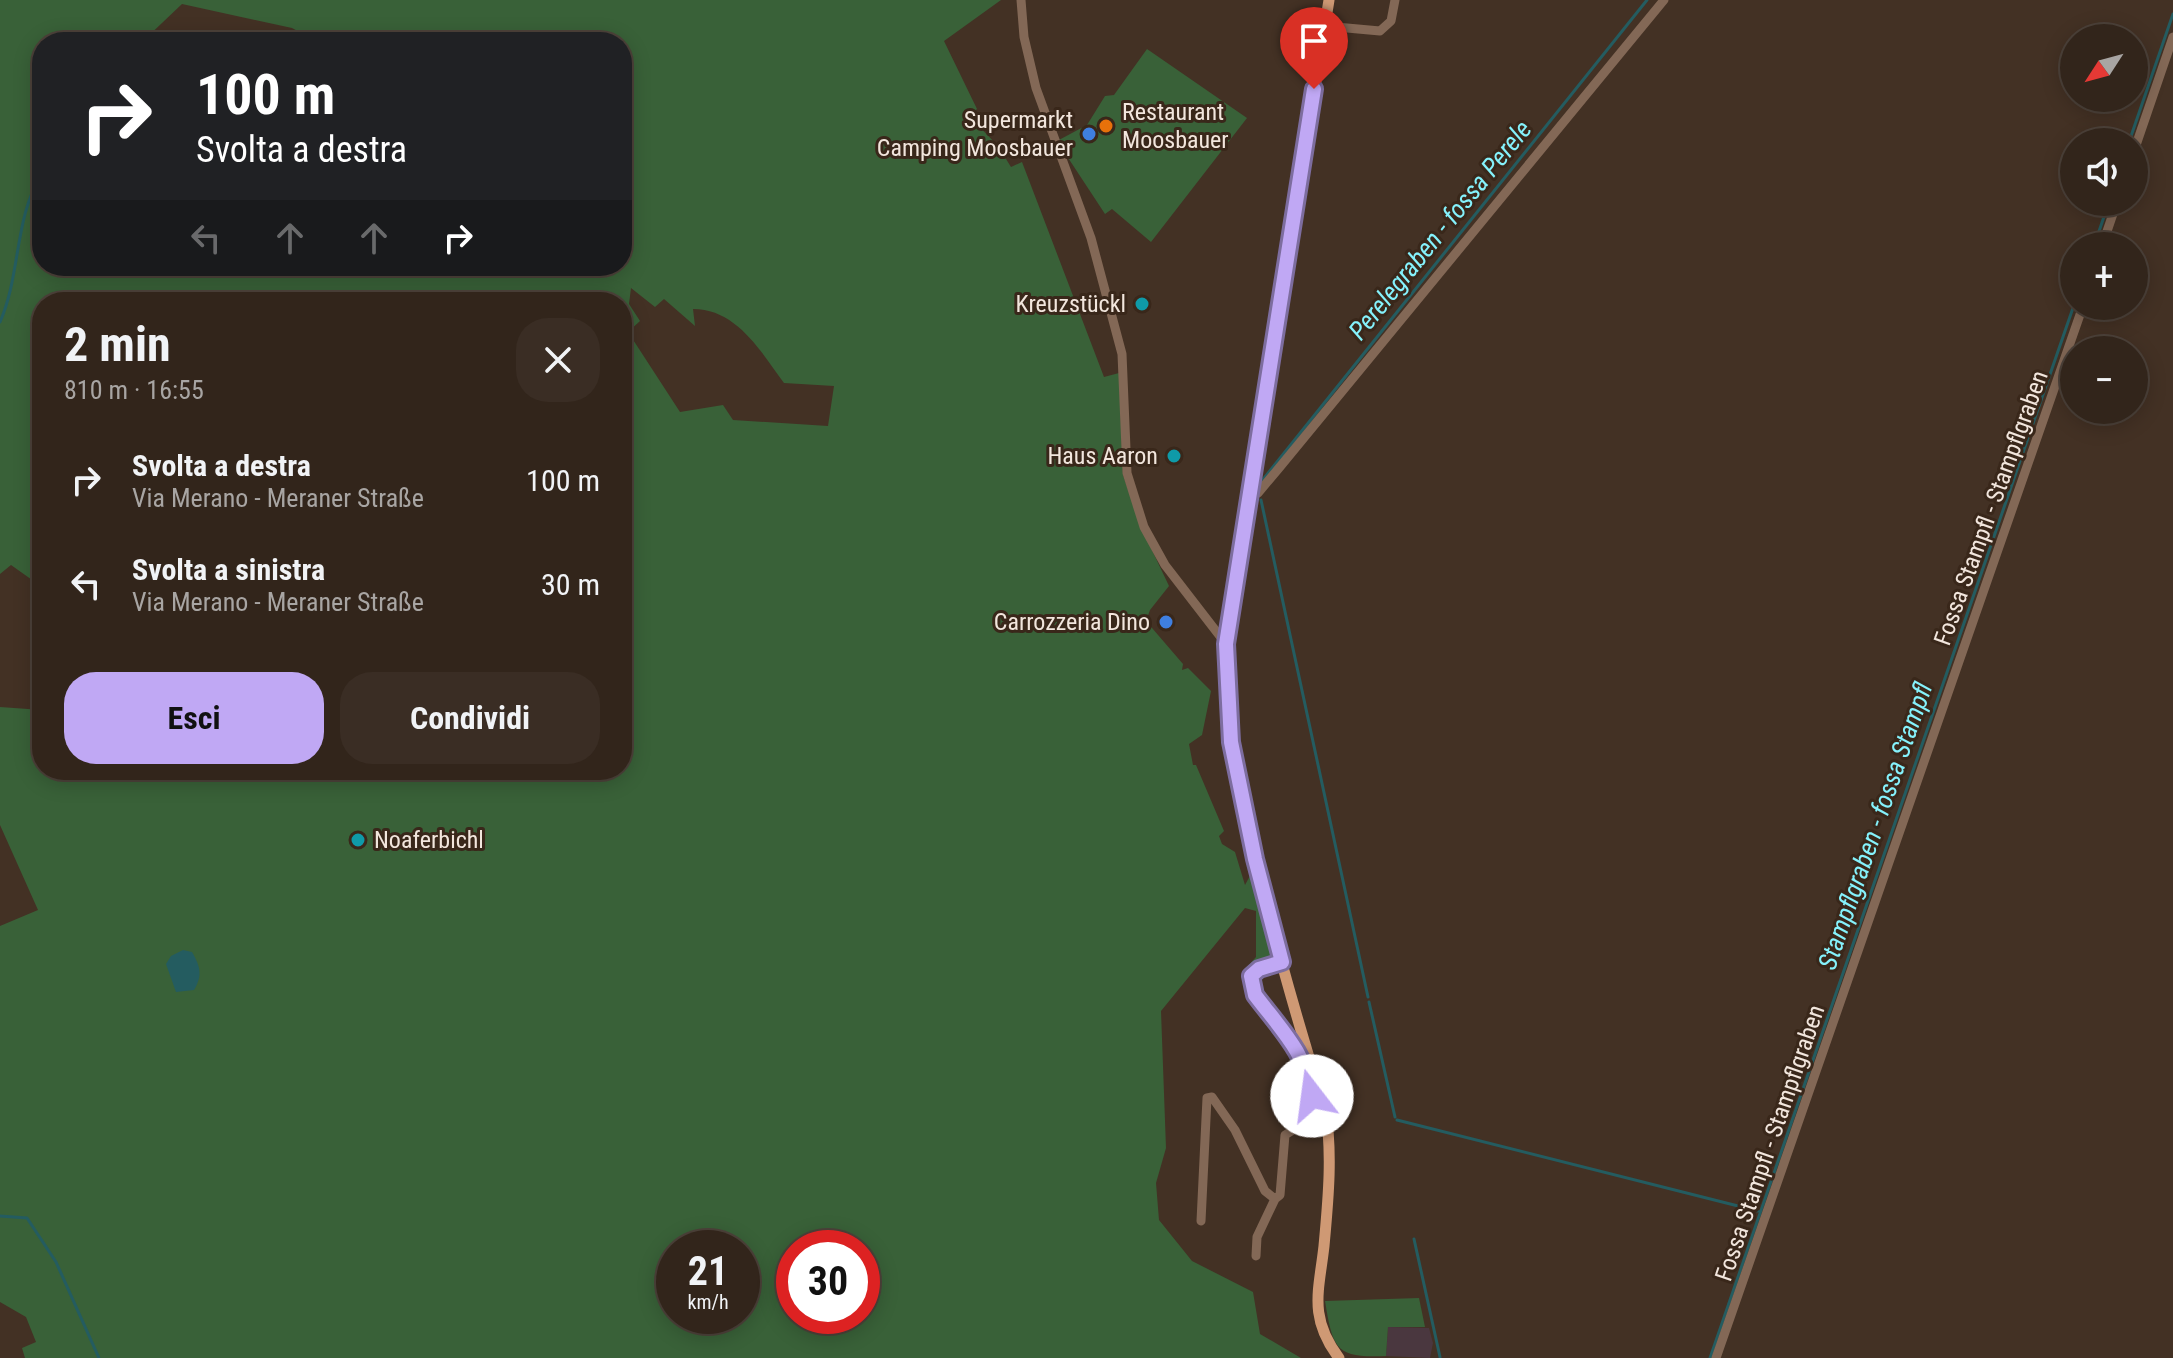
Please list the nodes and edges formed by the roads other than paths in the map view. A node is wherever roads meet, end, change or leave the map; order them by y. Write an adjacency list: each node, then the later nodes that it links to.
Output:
1 (1021, 0): 10 (street)
2 (1329, 0): 5 (main road)
3 (1395, 0): 5 (street)
4 (1664, 0): 9 (street)
5 (1325, 26): 9 (main road)
6 (2173, 37): 7 (street)
7 (2142, 128)
8 (2078, 320): 16 (street, Fossa Stampfl - Stampflgraben)
9 (1249, 491): 10 (main road)
10 (1226, 644): 11 (main road)
11 (1282, 962): 12 (street); 15 (main road)
12 (1275, 1199): 13 (street); 14 (street)
13 (1201, 1221)
14 (1256, 1256)
15 (1339, 1358)
16 (1716, 1358)

